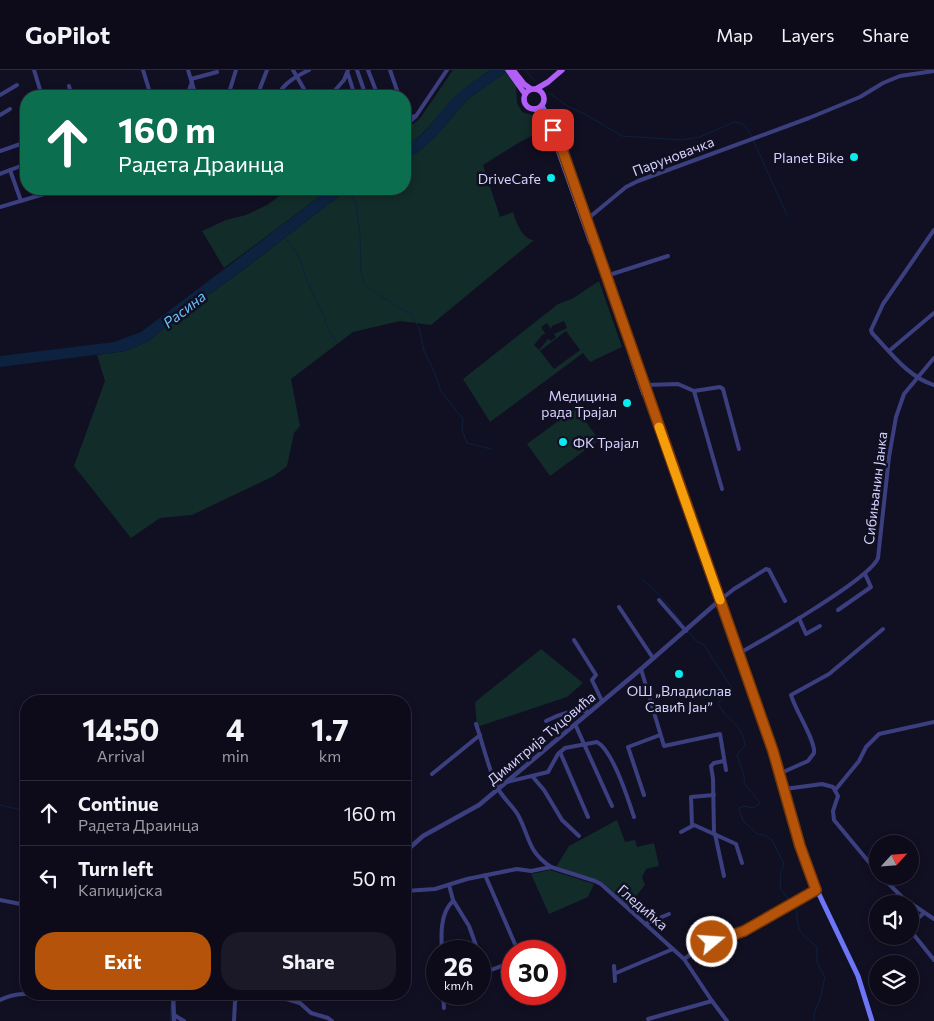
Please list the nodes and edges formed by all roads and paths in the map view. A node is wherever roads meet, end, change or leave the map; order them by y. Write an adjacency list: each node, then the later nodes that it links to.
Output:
1 (34, 70): 25 (street)
2 (144, 70): 27 (street)
3 (188, 70): 19 (street)
4 (236, 70): 30 (street)
5 (267, 70): 31 (street)
6 (293, 70): 18 (street)
7 (309, 70): 18 (street)
8 (357, 70): 36 (street)
9 (368, 70): 37 (street)
10 (390, 70): 38 (street)
11 (447, 70): 47 (street)
12 (508, 70): 20 (main road)
13 (513, 70): 20 (main road)
14 (562, 70): 21 (main road)
15 (934, 70): 57 (street, Паруновачка)
16 (347, 71): 34 (street); 35 (street)
17 (218, 72): 19 (street)
18 (297, 76): 32 (street); 33 (street)
19 (191, 81): 28 (street); 29 (street)
20 (520, 82): 24 (main road); 39 (main road)
21 (548, 82): 24 (main road); 40 (main road)
22 (17, 85): 41 (street)
23 (69, 86): 26 (street)
24 (534, 89): 39 (main road); 40 (main road)
25 (40, 90)
26 (70, 90)
27 (149, 90)
28 (189, 90)
29 (194, 90)
30 (230, 90)
31 (259, 90)
32 (281, 90)
33 (304, 90)
34 (335, 90)
35 (353, 90)
36 (364, 90)
37 (376, 90)
38 (397, 90)
39 (525, 94): 44 (main road)
40 (543, 94): 42 (main road)
41 (0, 96)
42 (542, 105): 44 (main road); 57 (main road)
43 (10, 109): 45 (street)
44 (535, 109): 57 (main road)
45 (0, 115)
46 (411, 116): 47 (street)
47 (416, 116): 48 (street)
48 (411, 121)
49 (20, 144): 50 (street)
50 (0, 151)
51 (20, 166): 52 (street)
52 (10, 170): 53 (street); 55 (street)
53 (0, 174)
54 (40, 195): 55 (street)
55 (21, 201): 56 (street)
56 (0, 207)
57 (585, 221): 60 (main road); 70 (main road)
58 (934, 230): 62 (street)
59 (668, 256): 60 (street)
60 (606, 276): 65 (main road)
61 (934, 313): 62 (street)
62 (889, 351): 64 (street)
63 (934, 358): 64 (street, Сибињанин Јанка)
64 (917, 377): 66 (street); 71 (street, Сибињанин Јанка)
65 (645, 385): 67 (street); 70 (main road)
66 (934, 385)
67 (694, 391): 68 (street); 69 (street)
68 (739, 449)
69 (722, 489)
70 (692, 523): 73 (main road)
71 (865, 574): 76 (street); 77 (street, Сибињанин Јанка)
72 (659, 600): 80 (street)
73 (720, 600): 74 (street); 80 (street, Димитрија Туцовића); 82 (main road)
74 (785, 601)
75 (618, 607): 83 (street)
76 (838, 610)
77 (799, 618): 78 (street); 82 (street, Сибињанин Јанка)
78 (820, 626)
79 (883, 629): 97 (street)
80 (685, 632): 83 (street, Димитрија Туцовића)
81 (574, 640): 85 (street)
82 (738, 654): 97 (main road)
83 (654, 658): 84 (street, Димитрија Туцовића)
84 (641, 669): 85 (street, Димитрија Туцовића); 92 (street)
85 (602, 701): 86 (street, Димитрија Туцовића)
86 (589, 712): 87 (street); 90 (street, Димитрија Туцовића)
87 (546, 721)
88 (934, 722): 103 (street)
89 (476, 724): 91 (street)
90 (575, 724): 93 (street); 100 (street, Димитрија Туцовића)
91 (480, 735): 98 (street); 101 (street)
92 (660, 735): 95 (street); 104 (street)
93 (585, 744): 94 (street); 106 (street); 108 (street)
94 (560, 752): 99 (street); 107 (street)
95 (724, 761): 96 (street); 105 (street)
96 (726, 770)
97 (781, 773): 102 (main road)
98 (432, 774)
99 (532, 776): 100 (street); 112 (street)
100 (506, 782): 101 (street, Димитрија Туцовића)
101 (498, 789): 113 (street, Димитрија Туцовића); 114 (street)
102 (785, 789): 103 (street); 123 (main road)
103 (836, 789): 115 (street)
104 (644, 795)
105 (714, 795): 109 (street); 111 (street)
106 (612, 806)
107 (588, 817)
108 (634, 817)
109 (692, 826): 110 (street); 111 (street)
110 (680, 832)
111 (714, 834): 116 (street); 120 (street)
112 (579, 836)
113 (411, 847)
114 (540, 858): 117 (street); 118 (street)
115 (869, 861)
116 (742, 863)
117 (550, 867): 118 (street); 132 (street, Гледићка)
118 (540, 869): 119 (street)
119 (485, 875): 121 (street); 135 (street)
120 (724, 876)
121 (449, 885): 124 (street); 126 (street)
122 (890, 885): 128 (street)
123 (816, 890): 138 (street); 156 (main road)
124 (411, 891)
125 (0, 900): 127 (street)
126 (453, 901): 133 (street); 134 (street)
127 (20, 904)
128 (924, 913): 130 (street); 131 (street)
129 (669, 914): 132 (street)
130 (919, 917)
131 (934, 919)
132 (645, 924): 137 (street, Гледићка)
133 (442, 940)
134 (474, 940)
135 (513, 940)
136 (919, 941): 139 (street)
137 (673, 949): 138 (street, Гледићка); 141 (street)
138 (684, 959): 148 (street, Гледићка)
139 (934, 960)
140 (614, 966): 141 (street)
141 (616, 974): 142 (street)
142 (615, 981)
143 (20, 995): 144 (street)
144 (0, 1000)
145 (173, 1000): 149 (street)
146 (236, 1000): 153 (street)
147 (292, 1000): 154 (street)
148 (712, 1001): 150 (street); 155 (street, Гледићка)
149 (174, 1015): 151 (street); 152 (street)
150 (648, 1018)
151 (174, 1021)
152 (184, 1021)
153 (234, 1021)
154 (332, 1021)
155 (728, 1021)
156 (872, 1021)

